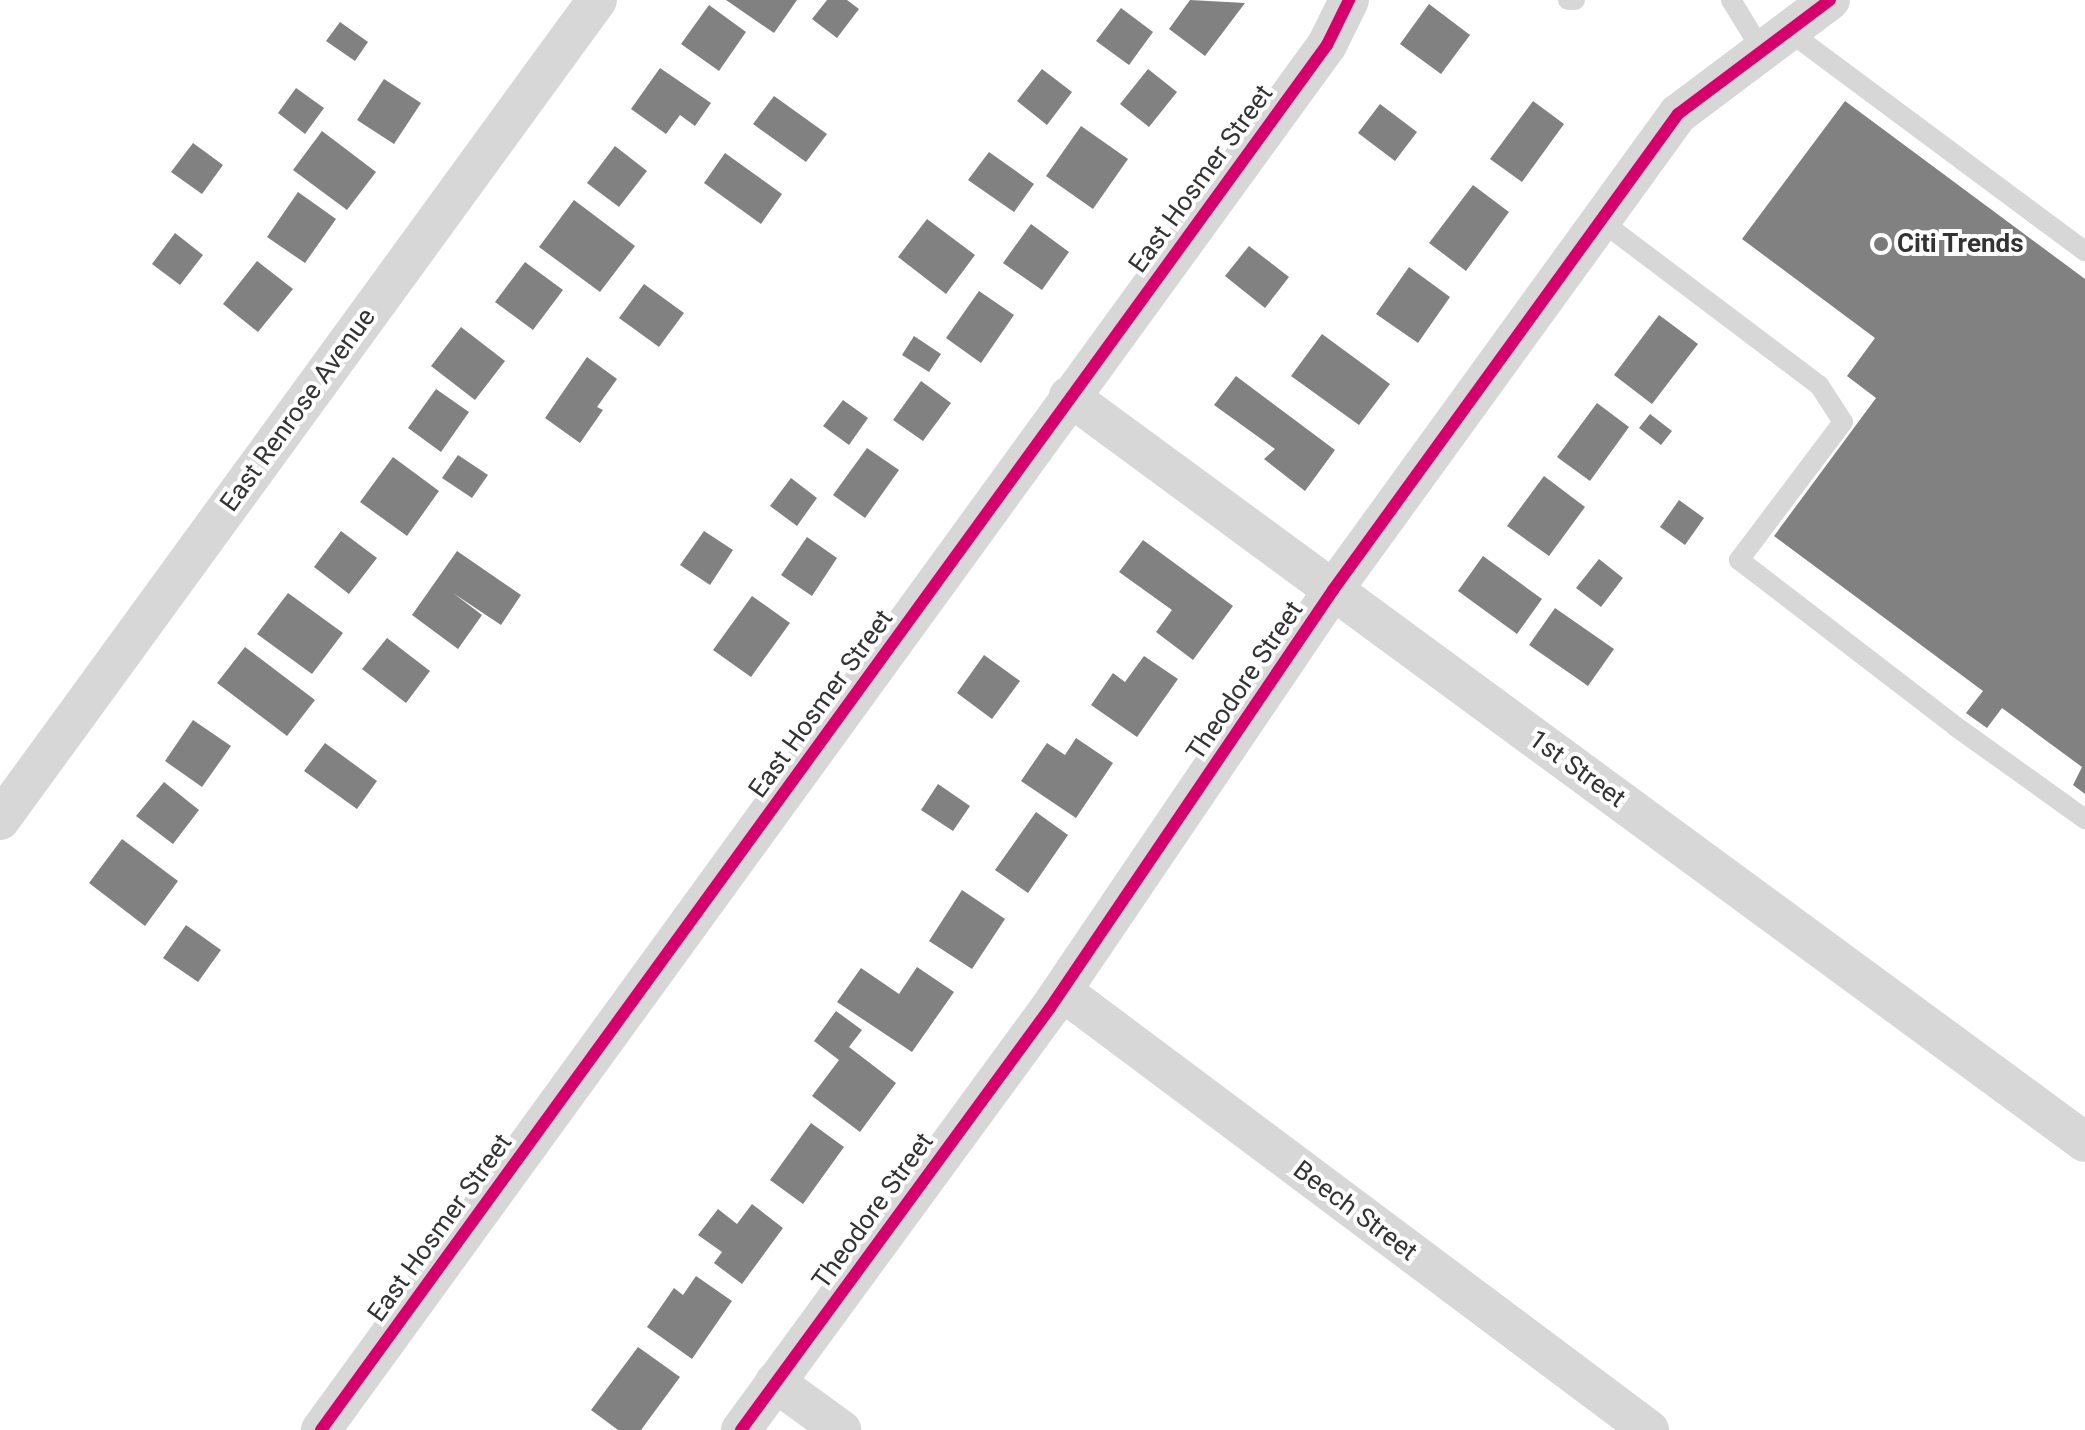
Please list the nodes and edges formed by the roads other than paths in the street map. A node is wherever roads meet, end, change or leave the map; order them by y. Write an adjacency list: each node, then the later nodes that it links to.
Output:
1 (597, 0): 11 (street, East Renrose Avenue)
2 (1349, 0): 8 (street, East Hosmer Street)
3 (1731, 0): 5 (lane)
4 (1830, 0): 5 (street, Theodore Street)
5 (1774, 40): 6 (street, Theodore Street); 7 (lane)
6 (1601, 221): 9 (street, Theodore Street); 10 (lane)
7 (2085, 251)
8 (1069, 396): 9 (street, 1st Street); 15 (street, East Hosmer Street)
9 (1333, 590): 12 (street, Theodore Street); 13 (street, 1st Street)
10 (2085, 819)
11 (0, 820)
12 (1062, 991): 14 (street, Theodore Street); 18 (street, Beech Street)
13 (2085, 1142)
14 (775, 1382): 16 (street, Theodore Street); 17 (street)
15 (321, 1430)
16 (741, 1430)
17 (841, 1430)
18 (1649, 1430)

